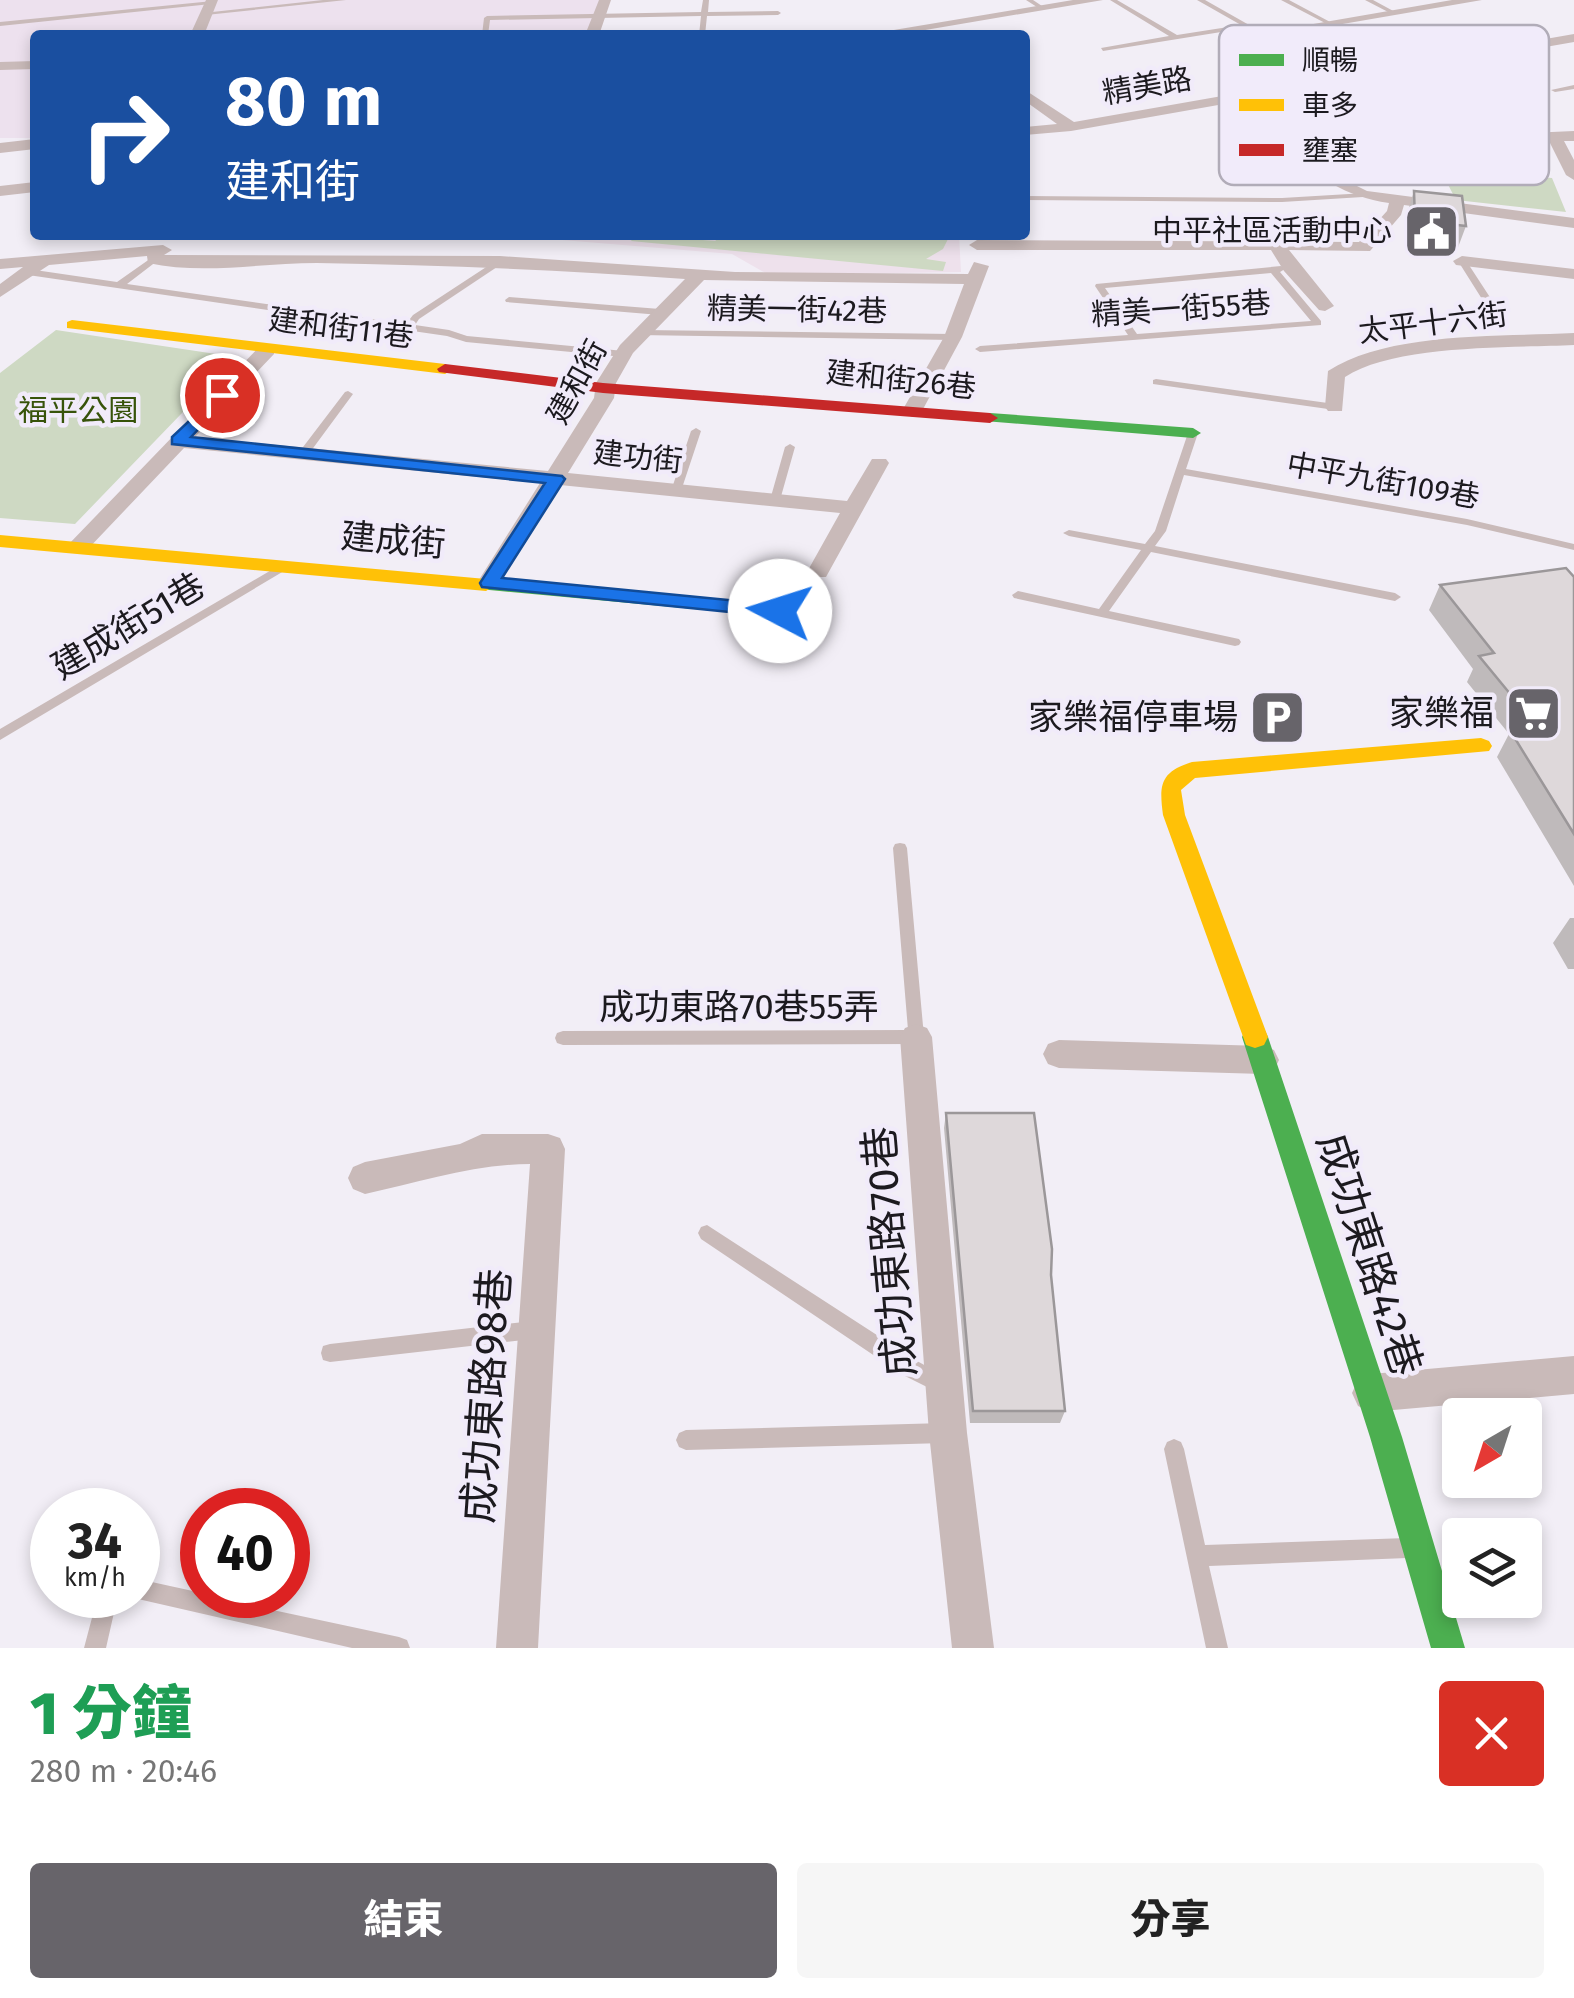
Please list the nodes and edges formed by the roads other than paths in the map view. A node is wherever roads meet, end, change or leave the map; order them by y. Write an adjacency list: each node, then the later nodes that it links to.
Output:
1 (344, 0): 11 (lane)
2 (706, 0): 15 (lane)
3 (1097, 0): 10 (street)
4 (1113, 0): 27 (lane)
5 (1200, 0): 18 (lane)
6 (1284, 0): 17 (lane)
7 (1368, 0): 14 (lane)
8 (1476, 0): 9 (street)
9 (1455, 1): 14 (street)
10 (1035, 4): 20 (street)
11 (210, 5): 16 (lane); 21 (street)
12 (602, 7): 15 (lane); 22 (lane)
13 (778, 12): 15 (lane)
14 (1394, 13): 17 (street)
15 (704, 14): 23 (lane)
16 (0, 24)
17 (1329, 24): 19 (street)
18 (1245, 25)
19 (1322, 25)
20 (931, 26): 24 (street); 25 (street)
21 (199, 30)
22 (487, 30)
23 (702, 30)
24 (904, 30)
25 (936, 30)
26 (1219, 30): 27 (lane)
27 (1176, 37): 30 (lane)
28 (1574, 38): 29 (street, 精美路)
29 (1549, 42)
30 (1102, 49)
31 (30, 65): 32 (street)
32 (0, 66)
33 (1574, 87): 34 (lane)
34 (1555, 90)
35 (1030, 98): 37 (street)
36 (1219, 100): 37 (street, 精美路)
37 (1071, 127): 38 (street, 精美路)
38 (1030, 131)
39 (1574, 136): 41 (street)
40 (1549, 138): 41 (street)
41 (1554, 138): 44 (street)
42 (30, 145): 43 (street)
43 (0, 148)
44 (1574, 176)
45 (1343, 185): 48 (street)
46 (30, 188): 47 (street)
47 (0, 191)
48 (1363, 195): 49 (lane); 50 (street)
49 (1030, 198)
50 (1397, 202): 51 (street); 54 (street)
51 (1574, 222)
52 (174, 240): 55 (street)
53 (976, 240): 54 (street); 64 (street)
54 (1277, 245): 60 (street)
55 (159, 254): 56 (street); 57 (street); 65 (lane)
56 (44, 260): 59 (street); 61 (street)
57 (500, 260): 62 (street); 72 (lane)
58 (1462, 262): 63 (street); 68 (lane)
59 (0, 264)
60 (1282, 268): 69 (street); 75 (lane); 75 (lane, 精美一街55巷)
61 (28, 272): 65 (lane); 66 (street)
62 (702, 273): 64 (street); 70 (street, 建和街)
63 (1574, 274)
64 (978, 279): 74 (street)
65 (118, 286): 72 (lane)
66 (0, 292)
67 (510, 300): 70 (lane)
68 (1490, 305)
69 (1325, 306)
70 (660, 312): 73 (street, 建和街)
71 (72, 324): 78 (street, 建和街11巷)
72 (408, 328): 79 (lane)
73 (642, 334): 74 (lane, 精美一街42巷); 79 (street, 建和街)
74 (953, 337): 84 (street)
75 (1134, 337): 77 (lane, 精美一街55巷)
76 (1574, 339): 83 (street, 太平十六街)
77 (980, 349)
78 (267, 350): 81 (street, 建和街11巷); 87 (street)
79 (624, 354): 81 (street, 建和街)
80 (1156, 382): 83 (lane, 太平十六街)
81 (603, 388): 84 (street, 建和街26巷); 92 (street, 建和街)
82 (348, 394): 89 (lane)
83 (1335, 407)
84 (912, 411): 86 (street, 建和街26巷)
85 (696, 431): 93 (lane)
86 (1193, 433): 91 (lane)
87 (178, 441): 89 (street, 建功街); 98 (street)
88 (790, 446): 94 (lane)
89 (304, 454): 92 (street, 建功街)
90 (879, 463): 95 (street)
91 (1181, 471): 99 (lane); 100 (lane, 中平九街109巷)
92 (556, 479): 93 (street, 建功街); 103 (street, 建和街)
93 (676, 491): 94 (street, 建功街)
94 (775, 500): 95 (street, 建功街)
95 (853, 508): 102 (street)
96 (1070, 534): 99 (lane)
97 (0, 540): 98 (street, 建成街)
98 (78, 546): 101 (street, 建成街)
99 (1150, 546): 105 (lane); 107 (lane)
100 (1574, 546)
101 (285, 565): 103 (street, 建成街); 109 (lane, 建成街51巷)
102 (818, 572)
103 (489, 583): 106 (street, 建成街)
104 (1018, 595): 107 (lane)
105 (1395, 597)
106 (780, 611)
107 (1102, 614): 108 (lane)
108 (1235, 642)
109 (0, 734)
110 (1481, 746): 115 (street, 成功東路42巷)
111 (900, 848): 112 (lane, 成功東路70巷)
112 (916, 1037): 113 (lane, 成功東路70巷55弄); 121 (street, 成功東路70巷)
113 (563, 1038)
114 (1059, 1054): 115 (street)
115 (1263, 1060): 122 (street, 成功東路42巷)
116 (365, 1178): 118 (street, 成功東路98巷)
117 (707, 1233): 121 (lane)
118 (537, 1330): 119 (lane); 132 (street, 成功東路98巷)
119 (330, 1353)
120 (1574, 1375): 122 (street)
121 (945, 1387): 123 (street, 成功東路70巷)
122 (1371, 1393): 126 (street, 成功東路42巷)
123 (948, 1433): 124 (lane); 133 (street, 成功東路70巷)
124 (686, 1440)
125 (1174, 1449): 127 (lane)
126 (1418, 1547): 127 (lane); 135 (street, 成功東路42巷)
127 (1197, 1556): 134 (lane)
128 (160, 1594): 131 (lane)
129 (102, 1618): 130 (lane)
130 (95, 1648)
131 (399, 1648)
132 (518, 1648)
133 (973, 1648)
134 (1217, 1648)
135 (1448, 1648)

